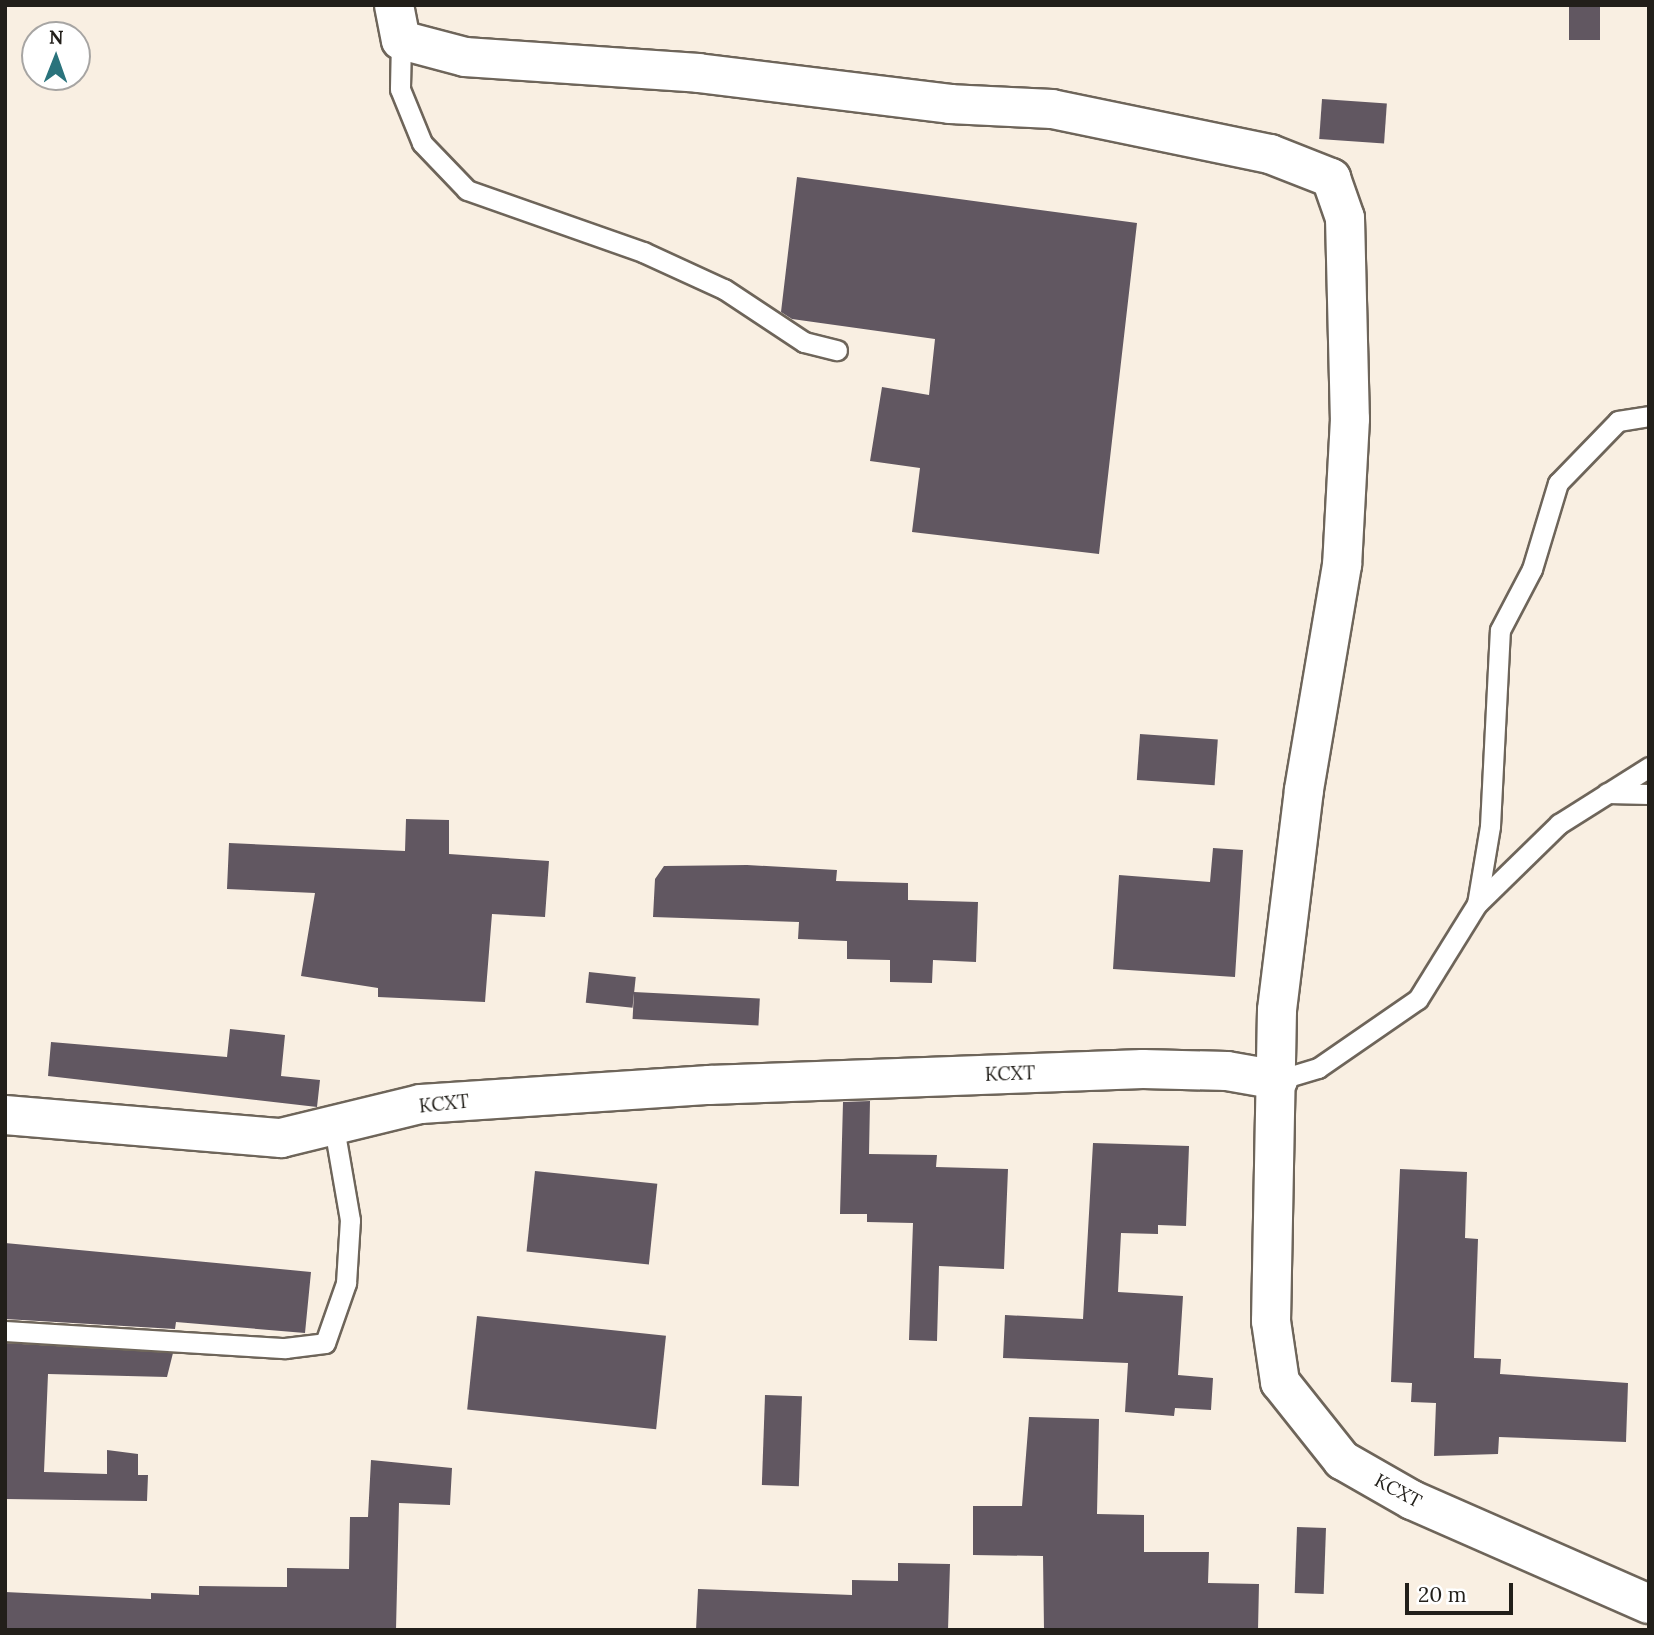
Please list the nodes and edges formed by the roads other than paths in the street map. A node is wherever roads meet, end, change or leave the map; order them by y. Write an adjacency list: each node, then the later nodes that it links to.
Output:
1 (398, 22): 2 (lane); 8 (street)
2 (837, 350)
3 (1649, 416): 7 (lane)
4 (1649, 767): 5 (lane)
5 (1607, 793): 6 (lane); 7 (lane)
6 (1649, 794)
7 (1477, 904): 8 (lane)
8 (1278, 1080): 10 (street, КСХТ); 12 (street, КСХТ)
9 (5, 1115): 10 (street, КСХТ)
10 (334, 1127): 11 (lane)
11 (5, 1331)
12 (1649, 1604)

